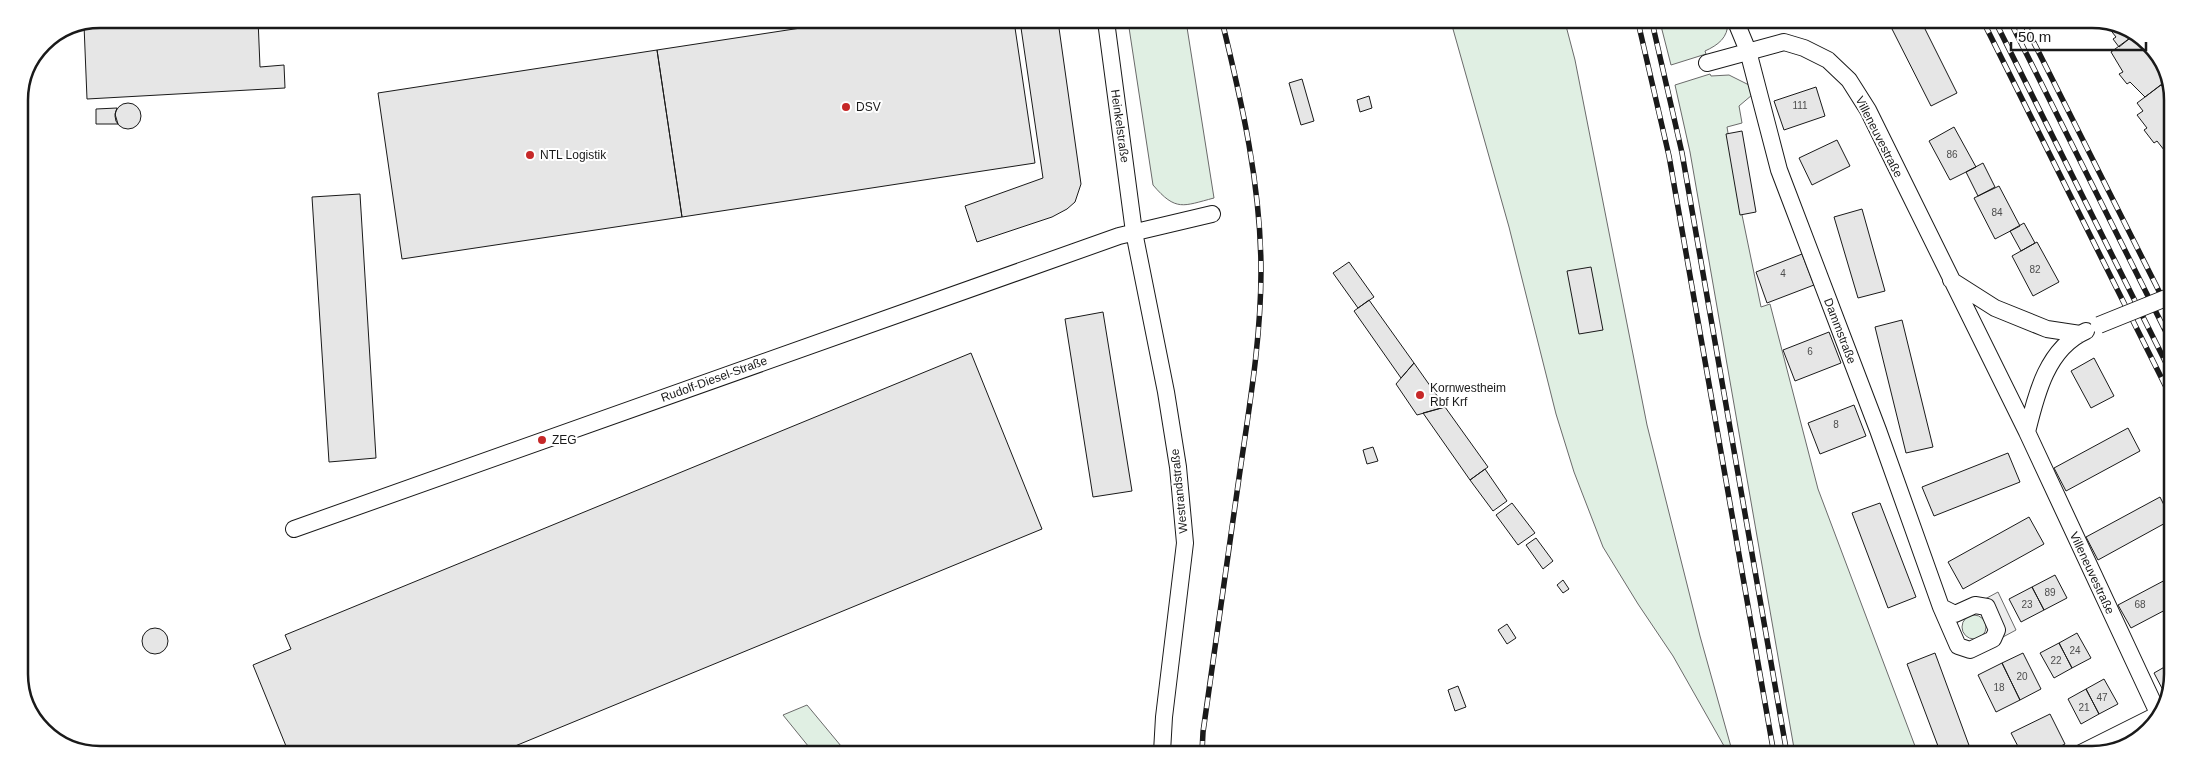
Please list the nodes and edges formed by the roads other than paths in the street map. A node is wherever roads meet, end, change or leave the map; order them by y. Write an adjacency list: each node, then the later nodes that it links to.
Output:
1 (1107, 28): 6 (street, Heinkelstraße)
2 (1738, 28): 3 (street, Dammstraße)
3 (1748, 51): 4 (street, Villeneuvestraße); 7 (street, Villeneuvestraße); 12 (street, Dammstraße)
4 (1707, 63)
5 (1212, 214): 6 (street)
6 (1134, 232): 11 (street, Rudolf-Diesel-Straße); 15 (street, Westrandstraße)
7 (1952, 280): 9 (street); 10 (street, Villeneuvestraße)
8 (2163, 299): 9 (street, bridge)
9 (2080, 334): 10 (street)
10 (2027, 432): 13 (street, Villeneuvestraße)
11 (294, 528)
12 (1941, 607)
13 (2155, 709)
14 (2147, 719): 16 (street)
15 (1162, 746)
16 (2095, 746)

